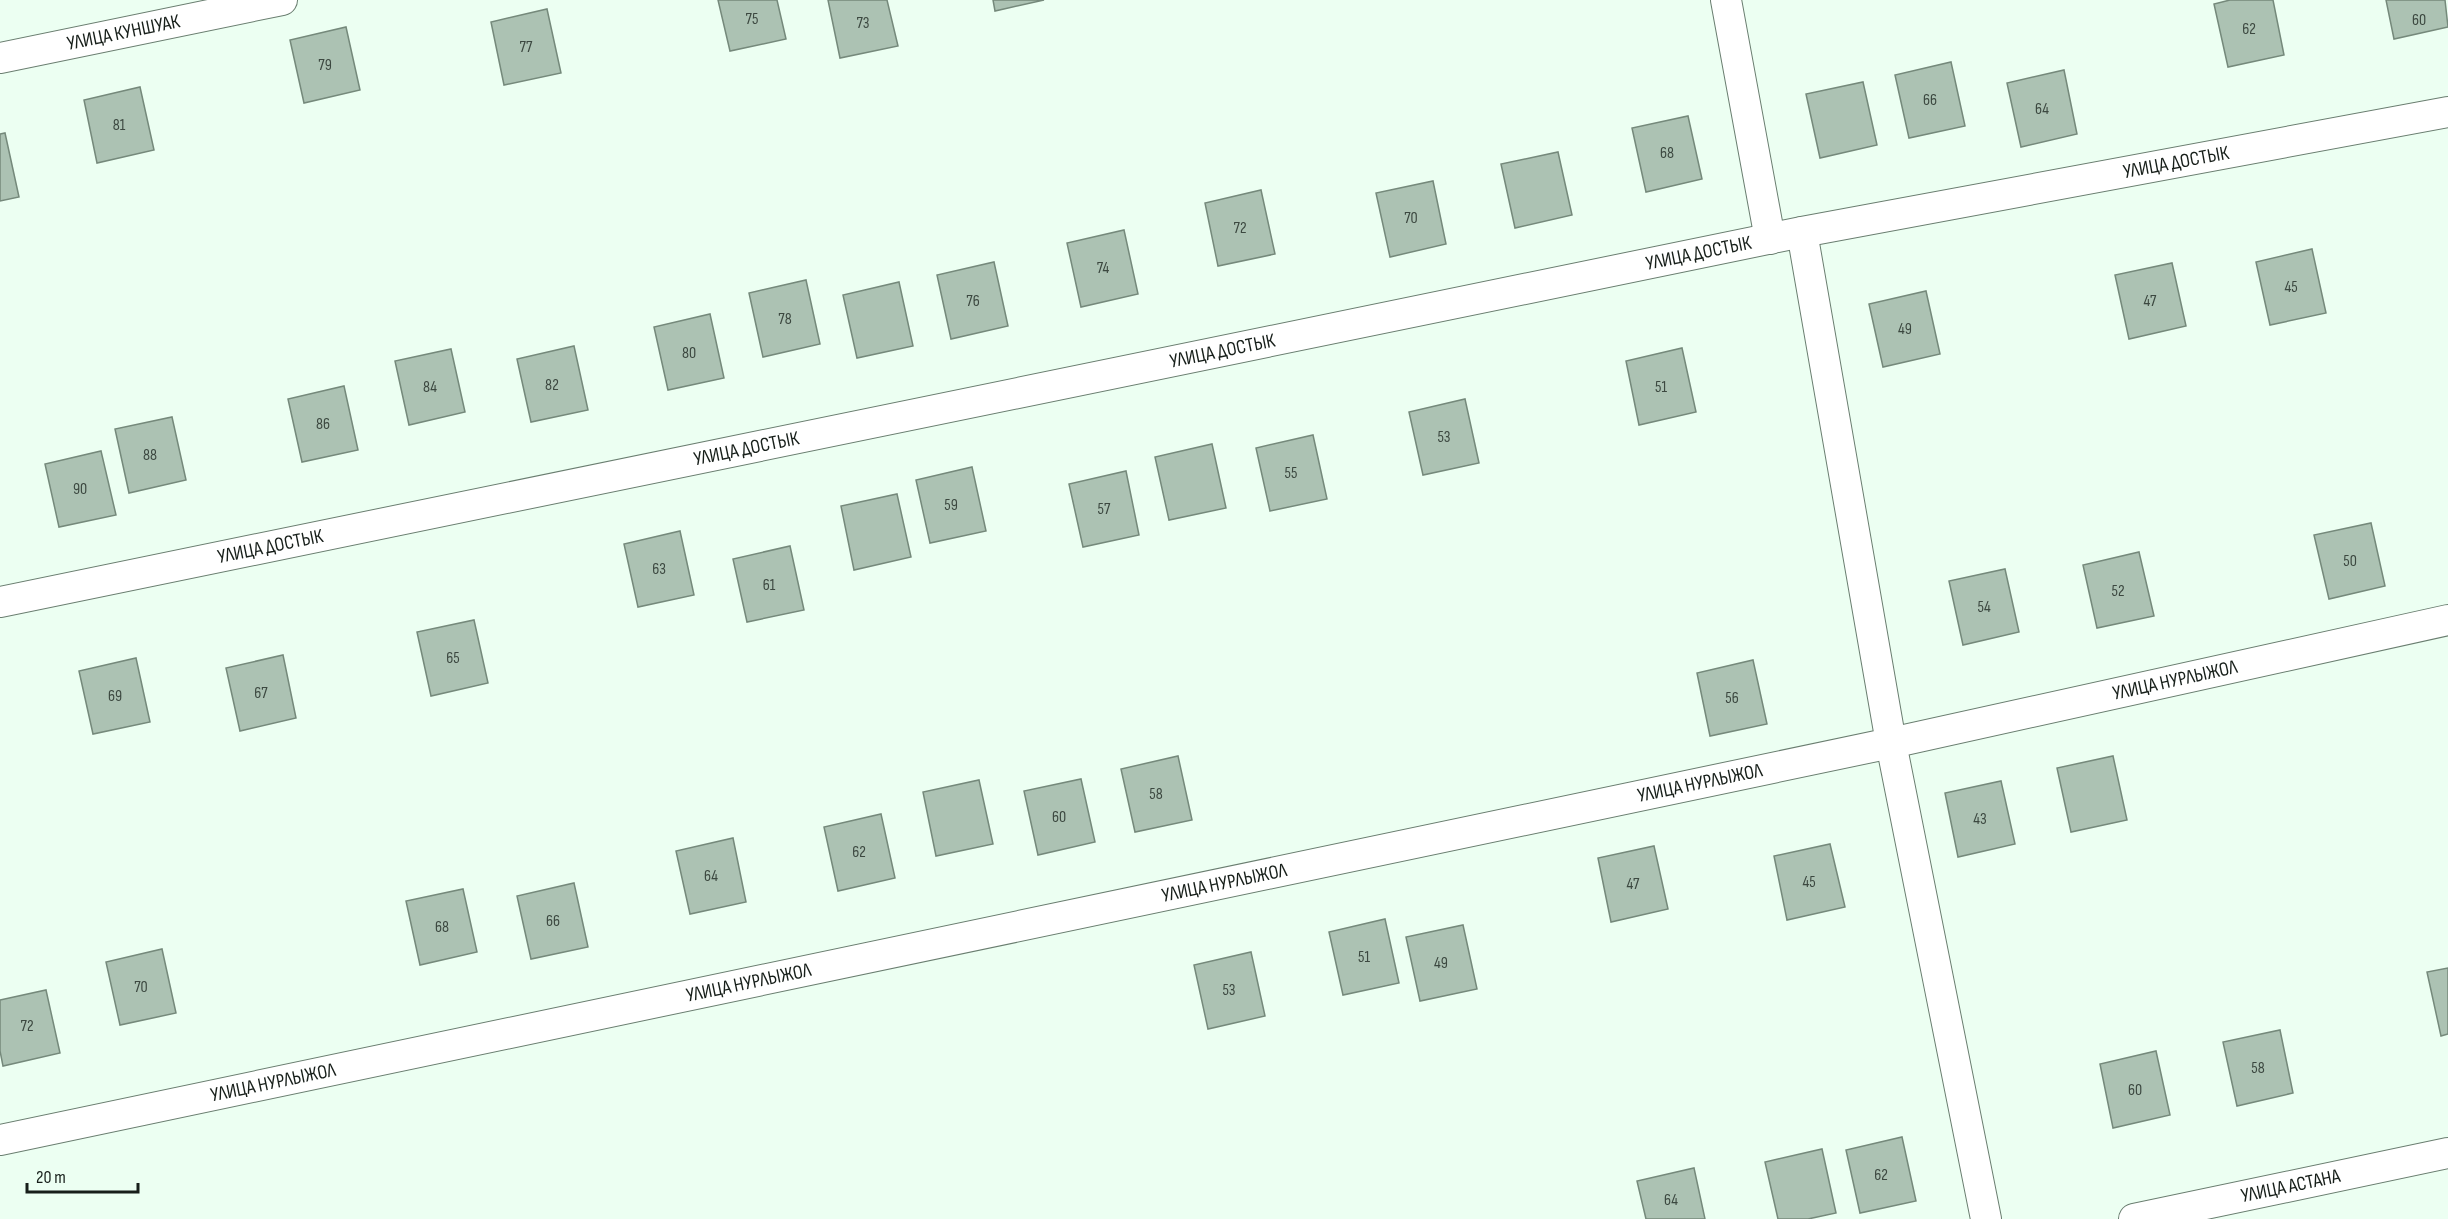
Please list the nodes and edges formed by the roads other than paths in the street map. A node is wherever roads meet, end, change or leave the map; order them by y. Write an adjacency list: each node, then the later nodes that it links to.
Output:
1 (282, 0): 3 (street, УЛИЦА КУНШУАК)
2 (1726, 0): 6 (street)
3 (0, 58)
4 (2448, 112): 5 (street, УЛИЦА ДОСТЫК)
5 (1802, 232): 6 (street, УЛИЦА ДОСТЫК); 9 (street)
6 (1770, 239): 7 (street, УЛИЦА ДОСТЫК)
7 (0, 602)
8 (2448, 620): 9 (street, УЛИЦА НУРЛЫЖОЛ)
9 (1890, 743): 10 (street, УЛИЦА НУРЛЫЖОЛ); 12 (street)
10 (0, 1140)
11 (2448, 1154): 13 (street, УЛИЦА АСТАНА)
12 (1986, 1219)
13 (2134, 1219)

